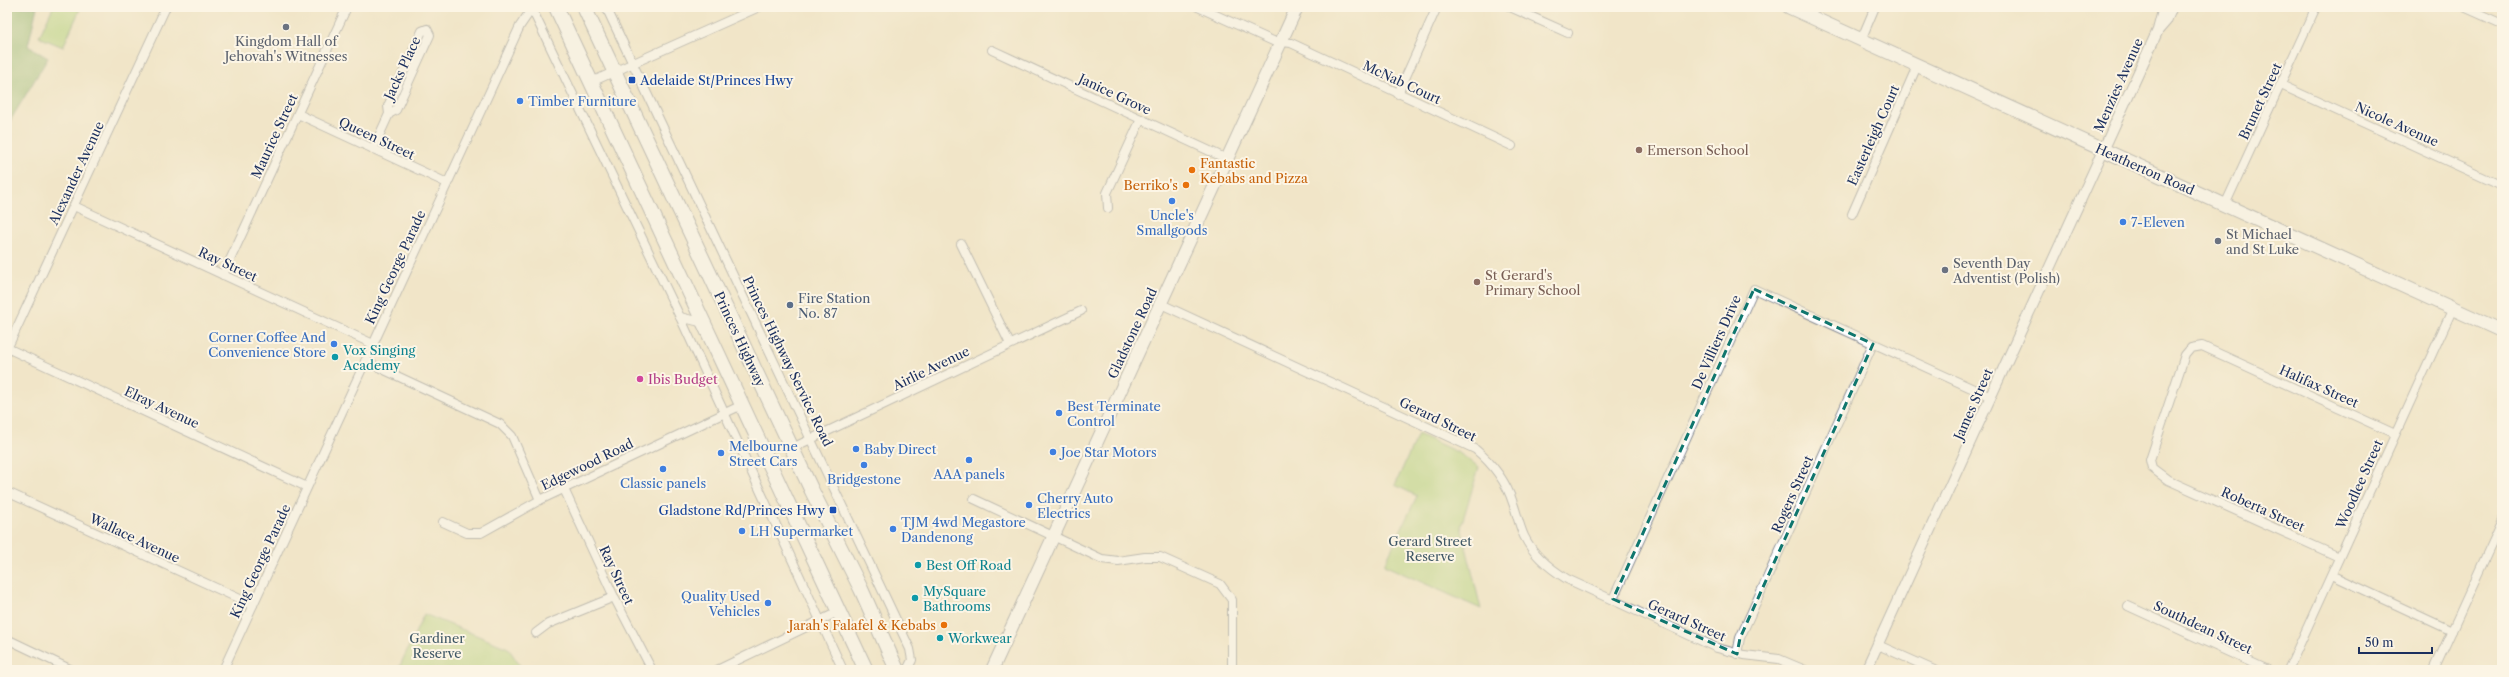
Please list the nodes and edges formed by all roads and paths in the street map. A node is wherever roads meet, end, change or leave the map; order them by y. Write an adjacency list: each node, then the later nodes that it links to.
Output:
1 (166, 7): 40 (street, Alexander Avenue)
2 (347, 7): 30 (street, Maurice Street)
3 (532, 7): 37 (street, King George Parade); 48 (street)
4 (556, 7): 27 (highway, Princes Highway)
5 (584, 7): 26 (highway, Princes Highway)
6 (606, 7): 24 (street)
7 (759, 7): 24 (street)
8 (1198, 7): 22 (street, McNab Court)
9 (1297, 7): 22 (main road, Gladstone Road)
10 (1437, 7): 29 (street)
11 (1510, 7): 20 (street)
12 (1789, 7): 21 (main road, Heatherton Road)
13 (1876, 7): 21 (street)
14 (2164, 7): 19 (street, Menzies Avenue)
15 (2172, 7): 19 (street, Menzies Avenue)
16 (2316, 7): 28 (street, Brunet Street)
17 (2464, 7): 18 (street)
18 (2502, 24)
19 (2158, 30): 35 (street, Menzies Avenue)
20 (1568, 34)
21 (1861, 40): 25 (main road, Heatherton Road)
22 (1281, 42): 29 (street, McNab Court); 36 (main road, Gladstone Road)
23 (992, 50): 32 (street, Janice Grove)
24 (632, 64): 26 (street); 60 (street, Princes Highway Service Road)
25 (1917, 66): 35 (main road, Heatherton Road); 42 (street, Easterleigh Court)
26 (614, 72): 27 (street); 61 (highway, Princes Highway)
27 (589, 83): 49 (highway, Princes Highway)
28 (2281, 85): 38 (street, Nicole Avenue); 39 (street, Brunet Street)
29 (1398, 94): 33 (street, McNab Court)
30 (298, 114): 34 (street, Queen Street); 44 (street, Maurice Street)
31 (389, 114): 31 (street, Jacks Place); 34 (street, Jacks Place)
32 (1141, 119): 36 (street, Janice Grove); 41 (street)
33 (1512, 146)
34 (373, 149): 37 (street, Queen Street)
35 (2103, 150): 39 (main road, Heatherton Road); 56 (street, James Street)
36 (1227, 159): 45 (main road, Gladstone Road)
37 (447, 183): 51 (street, King George Parade)
38 (2502, 186)
39 (2225, 205): 46 (main road, Heatherton Road)
40 (74, 206): 44 (street, Ray Street); 54 (street, Alexander Avenue)
41 (1108, 208)
42 (1852, 214)
43 (961, 244): 52 (street)
44 (223, 275): 51 (street, Ray Street)
45 (1161, 304): 70 (main road, Gladstone Road); 74 (street, Gerard Street)
46 (2453, 308): 50 (main road, Heatherton Road); 59 (street, Woodlee Street)
47 (1082, 311): 52 (street, Airlie Avenue)
48 (680, 317): 49 (street); 58 (street)
49 (704, 323): 57 (highway, Princes Highway)
50 (2502, 331)
51 (373, 344): 55 (street, King George Parade)
52 (1010, 344): 60 (street, Airlie Avenue)
53 (1873, 344): 56 (street, De Villiers Drive); 74 (street, De Villiers Drive); 83 (street, Rogers Street)
54 (7, 349): 63 (street, Elray Avenue)
55 (365, 361): 63 (street, King George Parade); 66 (street)
56 (1991, 397): 82 (street, James Street)
57 (742, 405): 58 (street, Edgewood Road); 77 (highway, Princes Highway)
58 (724, 412): 64 (street, Edgewood Road); 78 (street)
59 (2395, 434): 62 (street, Halifax Street); 71 (street, Woodlee Street)
60 (812, 439): 61 (street, Airlie Avenue); 91 (street, Princes Highway Service Road)
61 (792, 448): 90 (highway, Princes Highway)
62 (2176, 484): 71 (street, Roberta Street)
63 (307, 487): 75 (street, King George Parade)
64 (564, 489): 66 (street, Edgewood Road); 73 (street, Ray Street)
65 (7, 492): 75 (street, Wallace Avenue)
66 (540, 500): 68 (street, Edgewood Road)
67 (974, 500): 70 (street)
68 (443, 522)
69 (2502, 522): 79 (street)
70 (1055, 538): 92 (main road, Gladstone Road); 93 (street)
71 (2339, 557): 72 (street, Woodlee Street)
72 (2332, 575): 79 (street); 98 (street, Woodlee Street)
73 (614, 597): 80 (street); 86 (street, Ray Street)
74 (1612, 599): 83 (street, Gerard Street)
75 (253, 605): 84 (street, King George Parade)
76 (2128, 606): 97 (street, Southdean Street)
77 (840, 611): 78 (street); 89 (highway, Princes Highway)
78 (818, 620): 87 (street); 88 (street)
79 (2452, 631): 99 (street)
80 (536, 633)
81 (7, 639): 85 (street)
82 (1878, 645): 95 (street, James Street); 96 (street)
83 (1737, 654): 94 (street, Gerard Street)
84 (226, 669)
85 (72, 670)
86 (652, 670)
87 (717, 670)
88 (843, 670)
89 (866, 670)
90 (897, 670)
91 (907, 670)
92 (992, 670)
93 (1232, 670)
94 (1806, 670)
95 (1866, 670)
96 (1934, 670)
97 (2268, 670)
98 (2288, 670)
99 (2434, 670)

